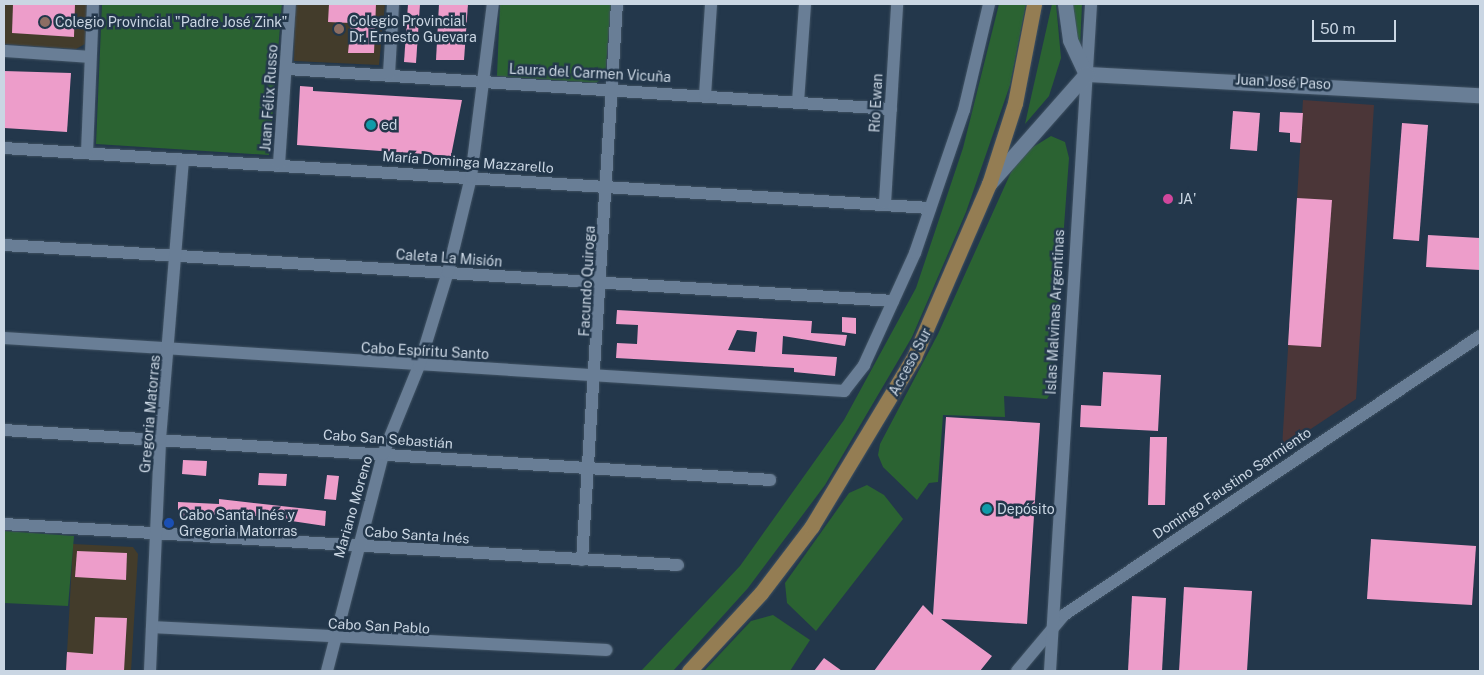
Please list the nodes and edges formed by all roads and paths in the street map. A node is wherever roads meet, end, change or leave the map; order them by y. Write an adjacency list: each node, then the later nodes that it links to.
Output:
1 (93, 4): 14 (street)
2 (290, 4): 15 (street, Juan Félix Russo)
3 (393, 4): 16 (street)
4 (493, 4): 18 (street, Mariano Moreno)
5 (617, 4): 19 (street, Facundo Quiroga)
6 (711, 4): 20 (street)
7 (805, 4): 22 (street)
8 (897, 4): 23 (street, Río Ewan)
9 (990, 4): 32 (street)
10 (1034, 4): 29 (main road, Acceso Sur)
11 (1065, 4): 17 (street)
12 (1091, 4): 17 (street, Islas Malvinas Argentinas)
13 (4, 51): 14 (street)
14 (89, 57): 25 (street)
15 (287, 69): 16 (street, Laura del Carmen Vicuña); 27 (street, Juan Félix Russo)
16 (389, 74): 18 (street, Laura del Carmen Vicuña)
17 (1086, 74): 21 (street, Juan José Paso); 29 (street); 53 (street, Islas Malvinas Argentinas)
18 (484, 82): 19 (street, Laura del Carmen Vicuña); 28 (street, Mariano Moreno)
19 (612, 89): 20 (street, Laura del Carmen Vicuña); 30 (street, Facundo Quiroga)
20 (705, 95): 22 (street, Laura del Carmen Vicuña)
21 (1480, 95)
22 (798, 102): 23 (street, Laura del Carmen Vicuña)
23 (891, 109): 31 (street, Río Ewan)
24 (4, 148): 25 (street, María Dominga Mazzarello)
25 (87, 153): 26 (street, María Dominga Mazzarello)
26 (183, 160): 27 (street, María Dominga Mazzarello); 34 (street, Gregoria Matorras)
27 (279, 164): 28 (street, María Dominga Mazzarello)
28 (471, 177): 30 (street, María Dominga Mazzarello); 35 (street, Mariano Moreno)
29 (989, 184): 59 (main road, Acceso Sur)
30 (608, 186): 31 (street, María Dominga Mazzarello); 36 (street, Facundo Quiroga)
31 (885, 203): 32 (street, María Dominga Mazzarello)
32 (930, 208): 37 (street)
33 (4, 245): 34 (street, Caleta La Misión)
34 (176, 257): 35 (street, Caleta La Misión); 40 (street, Gregoria Matorras)
35 (448, 272): 36 (street, Caleta La Misión); 41 (street, Mariano Moreno)
36 (603, 282): 37 (street, Caleta La Misión); 42 (street, Facundo Quiroga)
37 (893, 301): 42 (street, Cabo Espíritu Santo)
38 (1480, 336): 53 (street, Domingo Faustino Sarmiento)
39 (4, 338): 40 (street, Cabo Espíritu Santo)
40 (171, 349): 41 (street, Cabo Espíritu Santo); 44 (street, Gregoria Matorras)
41 (419, 366): 42 (street, Cabo Espíritu Santo); 45 (street, Mariano Moreno)
42 (597, 374): 46 (street, Facundo Quiroga)
43 (4, 430): 44 (street, Cabo San Sebastián)
44 (160, 439): 45 (street, Cabo San Sebastián); 49 (street, Gregoria Matorras)
45 (383, 454): 46 (street, Cabo San Sebastián); 50 (street, Mariano Moreno)
46 (585, 466): 47 (street, Cabo San Sebastián); 51 (street, Facundo Quiroga)
47 (770, 480)
48 (4, 524): 49 (street, Cabo Santa Inés)
49 (158, 534): 50 (street, Cabo Santa Inés); 54 (street, Gregoria Matorras)
50 (357, 546): 51 (street, Cabo Santa Inés); 55 (street, Mariano Moreno)
51 (582, 560): 52 (street, Cabo Santa Inés)
52 (678, 565)
53 (1056, 622): 60 (street, Domingo Faustino Sarmiento); 61 (street, Islas Malvinas Argentinas)
54 (152, 627): 55 (street, Cabo San Pablo); 57 (street, Gregoria Matorras)
55 (333, 640): 56 (street, Cabo San Pablo); 58 (street, Mariano Moreno)
56 (606, 650)
57 (150, 671)
58 (327, 671)
59 (690, 671)
60 (1017, 671)
61 (1050, 671)

